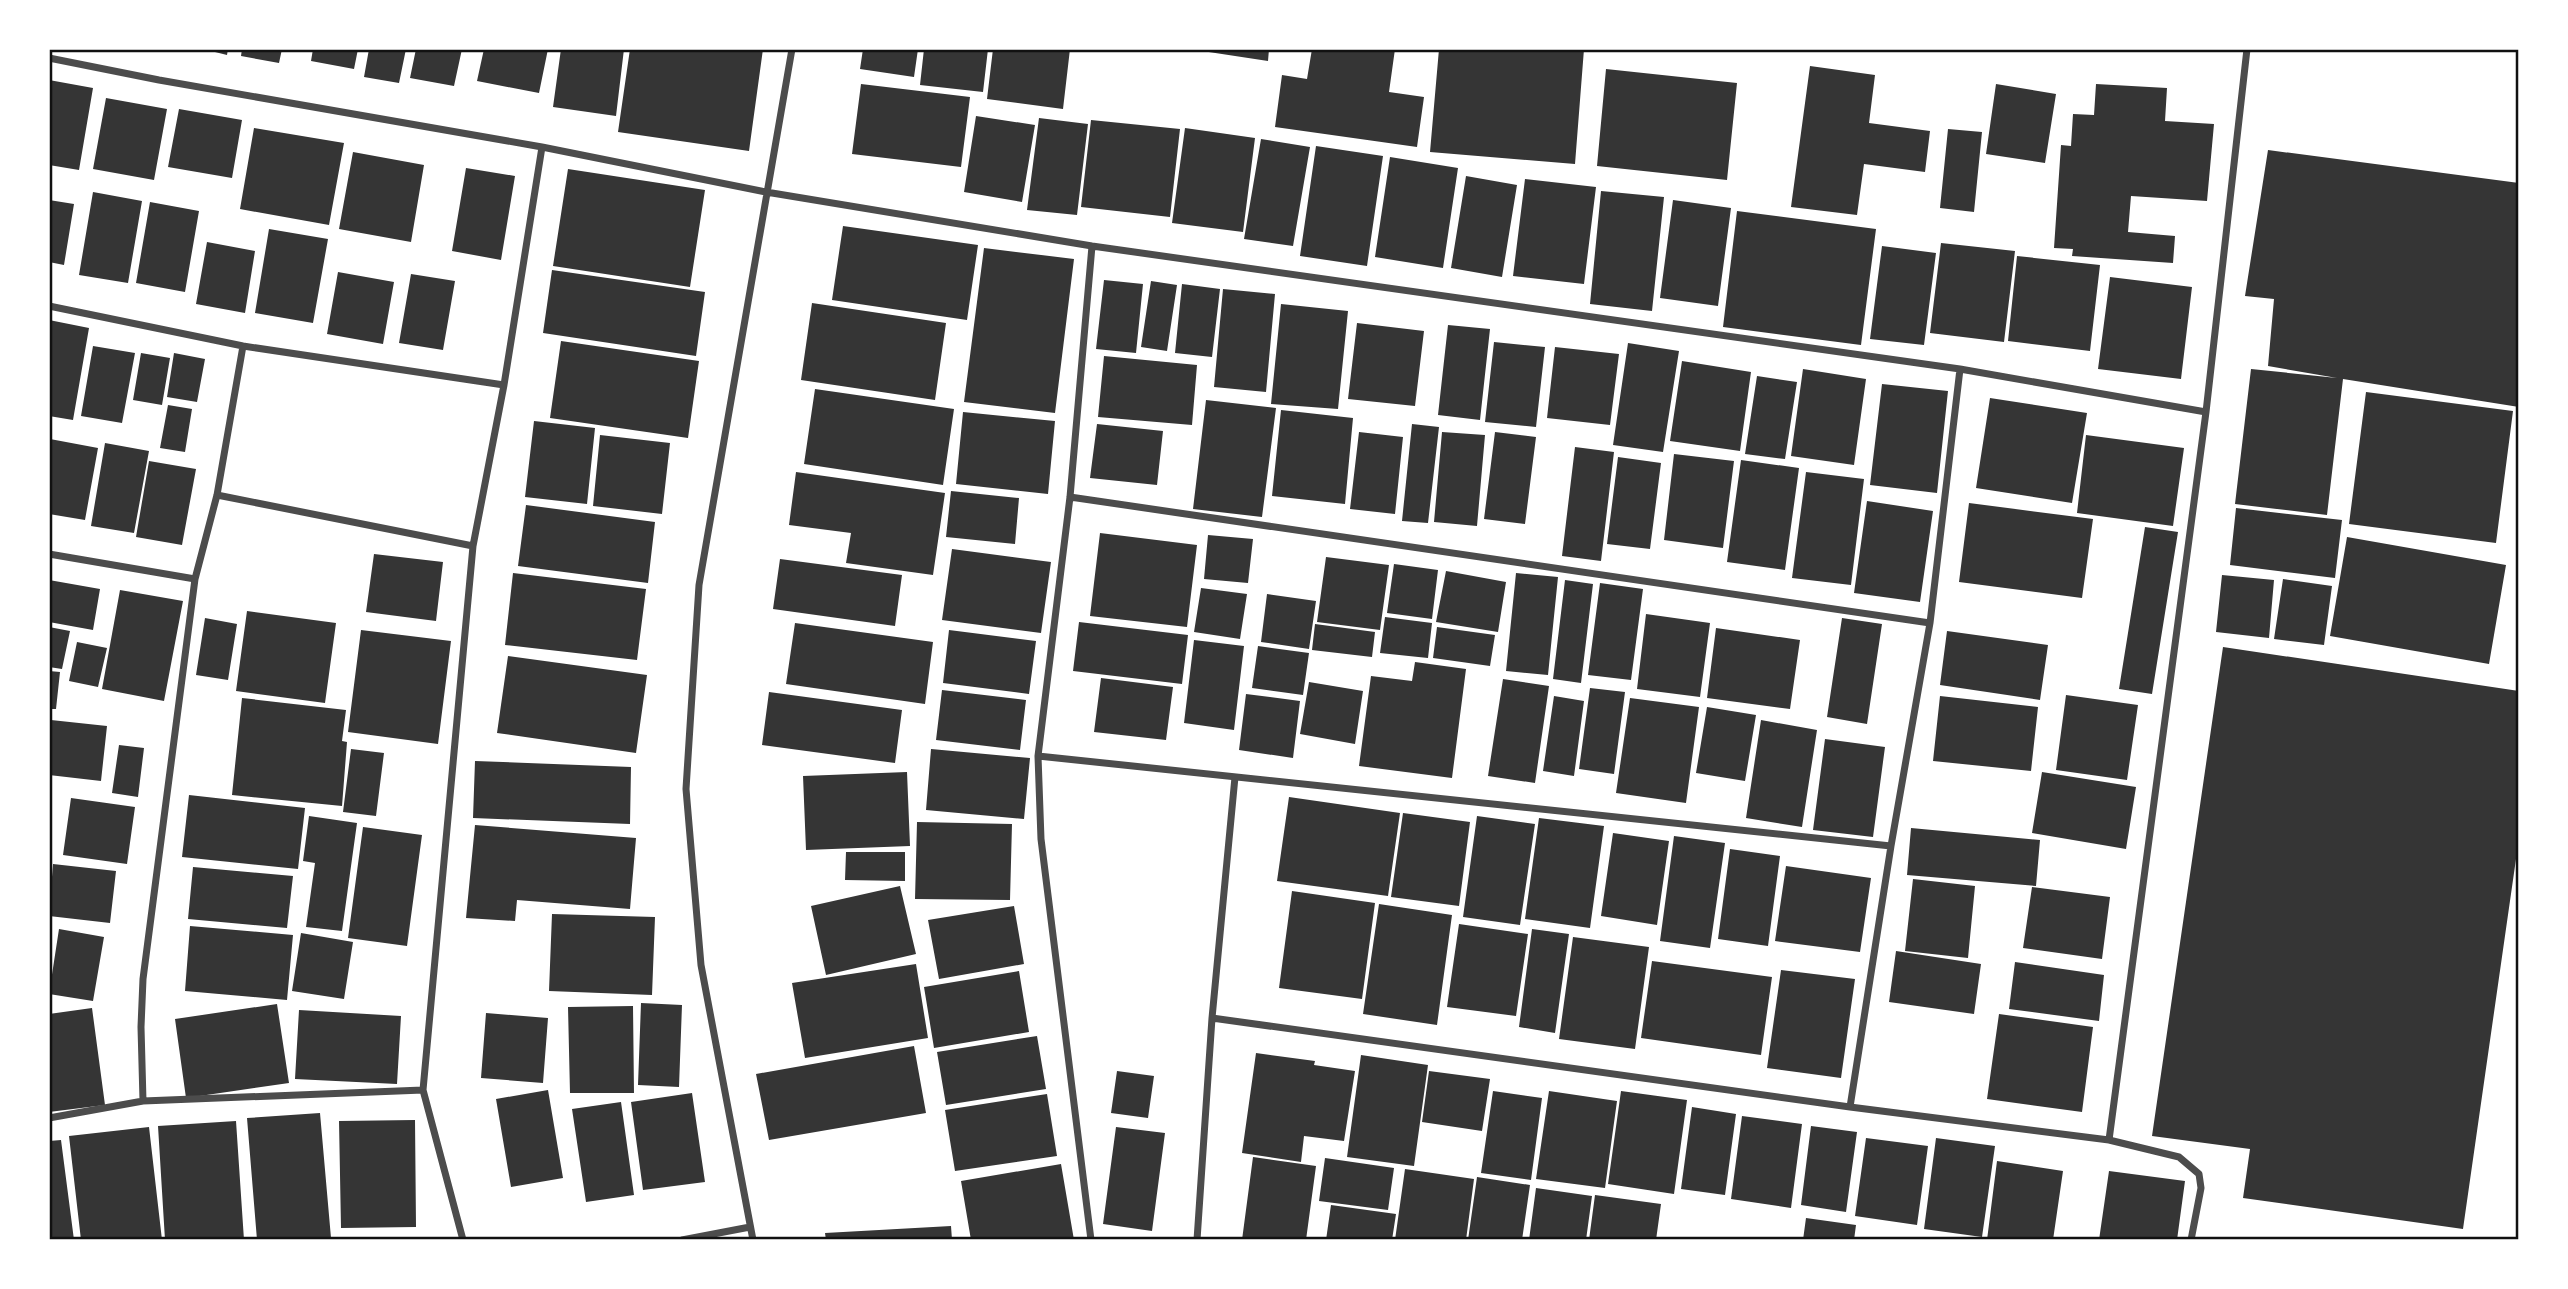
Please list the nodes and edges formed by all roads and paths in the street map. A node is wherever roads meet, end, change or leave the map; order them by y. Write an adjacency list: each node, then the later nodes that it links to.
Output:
1 (792, 49): 5 (street)
2 (2247, 49): 11 (street)
3 (49, 58): 4 (street)
4 (542, 147): 5 (street); 10 (street)
5 (766, 192): 6 (street); 27 (street)
6 (1092, 246): 9 (street); 13 (street)
7 (49, 306): 8 (street)
8 (243, 346): 10 (street); 12 (street)
9 (1960, 369): 11 (street); 17 (street)
10 (504, 385): 14 (street)
11 (2207, 412): 26 (street)
12 (216, 495): 14 (street); 16 (street)
13 (1070, 497): 17 (street); 18 (street)
14 (474, 546): 22 (street)
15 (49, 554): 16 (street)
16 (195, 579): 23 (street)
17 (1930, 623): 20 (street)
18 (1038, 756): 19 (street); 31 (street)
19 (1235, 777): 20 (street); 21 (street)
20 (1891, 846): 24 (street)
21 (1212, 1018): 24 (street); 32 (street)
22 (423, 1090): 23 (street); 28 (street)
23 (143, 1101): 25 (street)
24 (1850, 1107): 26 (street)
25 (49, 1118)
26 (2109, 1140): 33 (street)
27 (750, 1227): 29 (street); 30 (street)
28 (463, 1240)
29 (682, 1240)
30 (753, 1240)
31 (1091, 1240)
32 (1197, 1240)
33 (2191, 1240)

